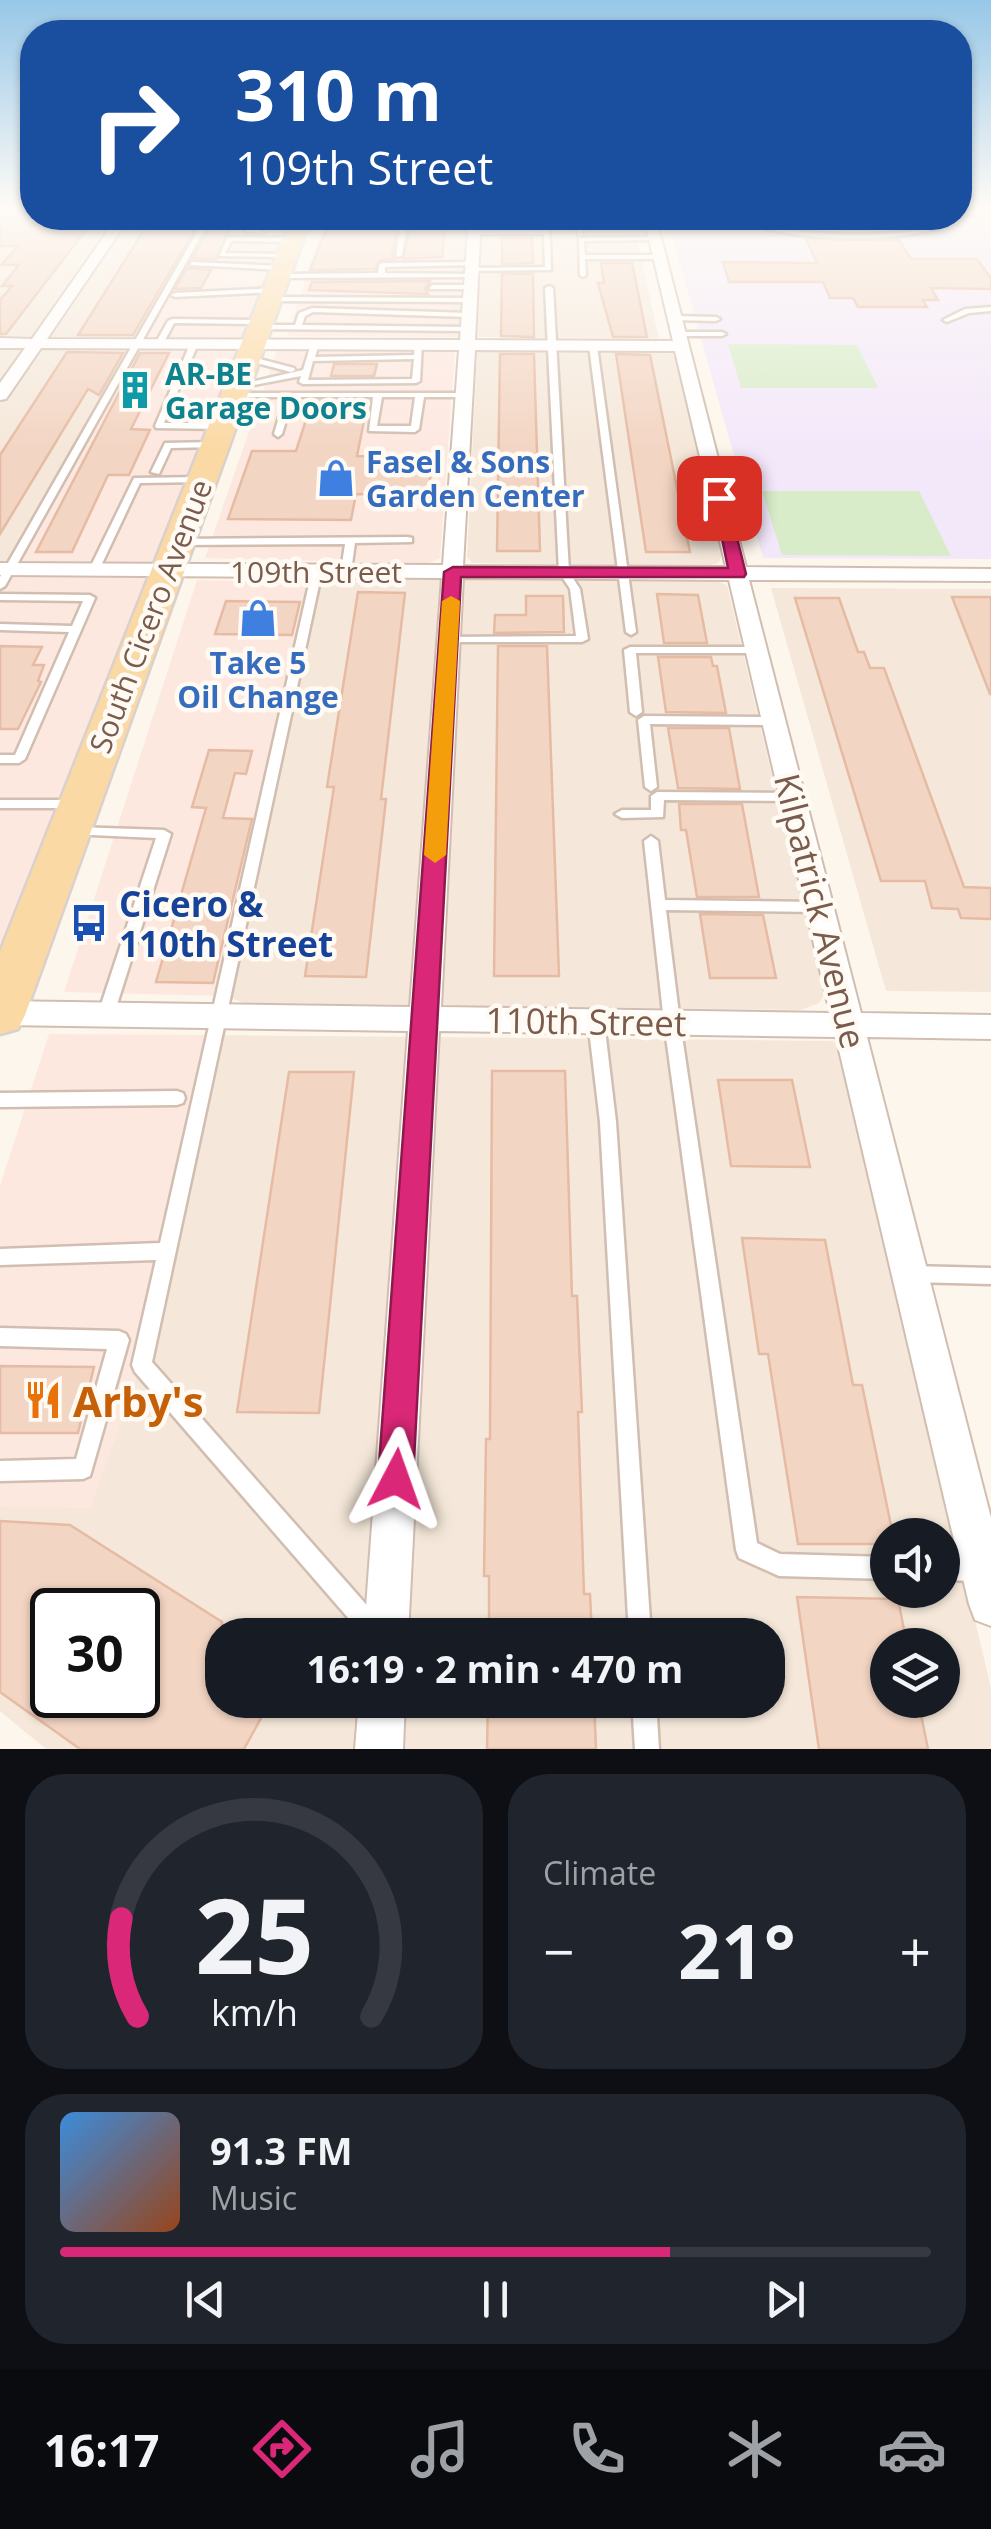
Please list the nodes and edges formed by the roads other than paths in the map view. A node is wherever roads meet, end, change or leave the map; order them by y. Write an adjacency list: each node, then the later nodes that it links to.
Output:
1 (275, 286): 22 (lane); 33 (street); 34 (lane); 35 (main road, South Cicero Avenue)
2 (76, 287): 27 (street)
3 (169, 287): 28 (lane)
4 (226, 287): 15 (lane)
5 (271, 287): 15 (lane)
6 (274, 287): 21 (lane)
7 (274, 287): 25 (street)
8 (282, 287): 17 (lane)
9 (414, 287): 17 (lane)
10 (432, 287): 17 (lane)
11 (467, 287): 17 (street)
12 (505, 287): 17 (lane)
13 (667, 287): 23 (street, Kilpatrick Avenue)
14 (550, 288): 30 (lane)
15 (223, 294): 16 (lane)
16 (176, 295)
17 (465, 303): 22 (lane); 22 (lane); 30 (street); 32 (street); 39 (street)
18 (991, 309): 20 (lane)
19 (716, 318): 23 (lane)
20 (947, 320)
21 (210, 321): 25 (lane); 29 (lane)
22 (298, 328)
23 (678, 333): 24 (lane); 31 (street); 55 (street, Kilpatrick Avenue)
24 (722, 334)
25 (199, 339): 29 (street); 42 (lane)
26 (0, 343): 27 (street)
27 (36, 343): 28 (street); 40 (street)
28 (137, 344): 29 (street); 54 (lane)
29 (159, 344)
30 (553, 346): 31 (street); 52 (lane)
31 (593, 346): 53 (lane)
32 (419, 351): 33 (street); 34 (lane)
33 (313, 352): 34 (lane)
34 (306, 372): 35 (lane)
35 (236, 390): 36 (lane); 42 (main road, South Cicero Avenue)
36 (290, 395): 37 (lane); 41 (lane)
37 (378, 395): 38 (lane); 38 (lane)
38 (420, 395): 39 (lane)
39 (464, 395): 51 (street)
40 (0, 396)
41 (278, 434)
42 (218, 436): 43 (lane); 44 (main road, South Cicero Avenue)
43 (156, 472)
44 (201, 480): 47 (main road, South Cicero Avenue); 48 (lane)
45 (408, 540): 46 (lane)
46 (350, 541): 47 (lane); 50 (lane)
47 (172, 556): 48 (street, 109th Street); 49 (street, 109th Street); 70 (main road, South Cicero Avenue)
48 (94, 570): 54 (street, 109th Street)
49 (317, 571): 50 (street, 109th Street); 76 (lane)
50 (346, 571): 51 (street, 109th Street)
51 (453, 572): 52 (street, 109th Street); 61 (street)
52 (564, 572): 53 (street, 109th Street); 61 (lane)
53 (624, 573): 55 (street, 109th Street); 60 (lane)
54 (3, 574)
55 (738, 574): 56 (street, 109th Street); 62 (street, Kilpatrick Avenue)
56 (991, 575)
57 (0, 597): 59 (lane)
58 (0, 627): 59 (lane)
59 (77, 628): 65 (lane)
60 (631, 632)
61 (449, 640): 77 (street)
62 (756, 650): 63 (lane); 64 (street, Kilpatrick Avenue)
63 (636, 712)
64 (774, 720): 66 (lane); 67 (street, Kilpatrick Avenue)
65 (0, 760)
66 (651, 787)
67 (792, 797): 69 (lane); 73 (street, Kilpatrick Avenue)
68 (0, 804): 70 (lane)
69 (622, 814)
70 (74, 818): 74 (main road, South Cicero Avenue); 75 (lane)
71 (651, 841): 72 (lane)
72 (660, 906): 73 (lane); 79 (lane)
73 (820, 907): 80 (street, Kilpatrick Avenue)
74 (0, 1014): 75 (street, 110th Street)
75 (106, 1014): 76 (street, 110th Street)
76 (219, 1016): 77 (street, 110th Street); 84 (lane)
77 (425, 1019): 78 (street, 110th Street); 95 (street)
78 (596, 1021): 79 (street, 110th Street); 96 (lane)
79 (672, 1022): 80 (street, 110th Street); 90 (lane)
80 (848, 1025): 81 (street, 110th Street); 86 (street, Kilpatrick Avenue)
81 (991, 1026)
82 (177, 1098): 83 (lane)
83 (0, 1100)
84 (167, 1251): 85 (lane); 94 (lane)
85 (0, 1257)
86 (910, 1274): 87 (lane); 92 (street, Kilpatrick Avenue)
87 (991, 1276)
88 (0, 1338): 89 (lane)
89 (0, 1471)
90 (870, 1568)
91 (960, 1570): 92 (lane)
92 (983, 1571): 93 (street, Kilpatrick Avenue)
93 (991, 1604)
94 (363, 1618)
95 (387, 1618)
96 (639, 1618)
97 (381, 1718): 99 (street)
98 (645, 1718): 100 (lane)
99 (378, 1749)
100 (647, 1749)

